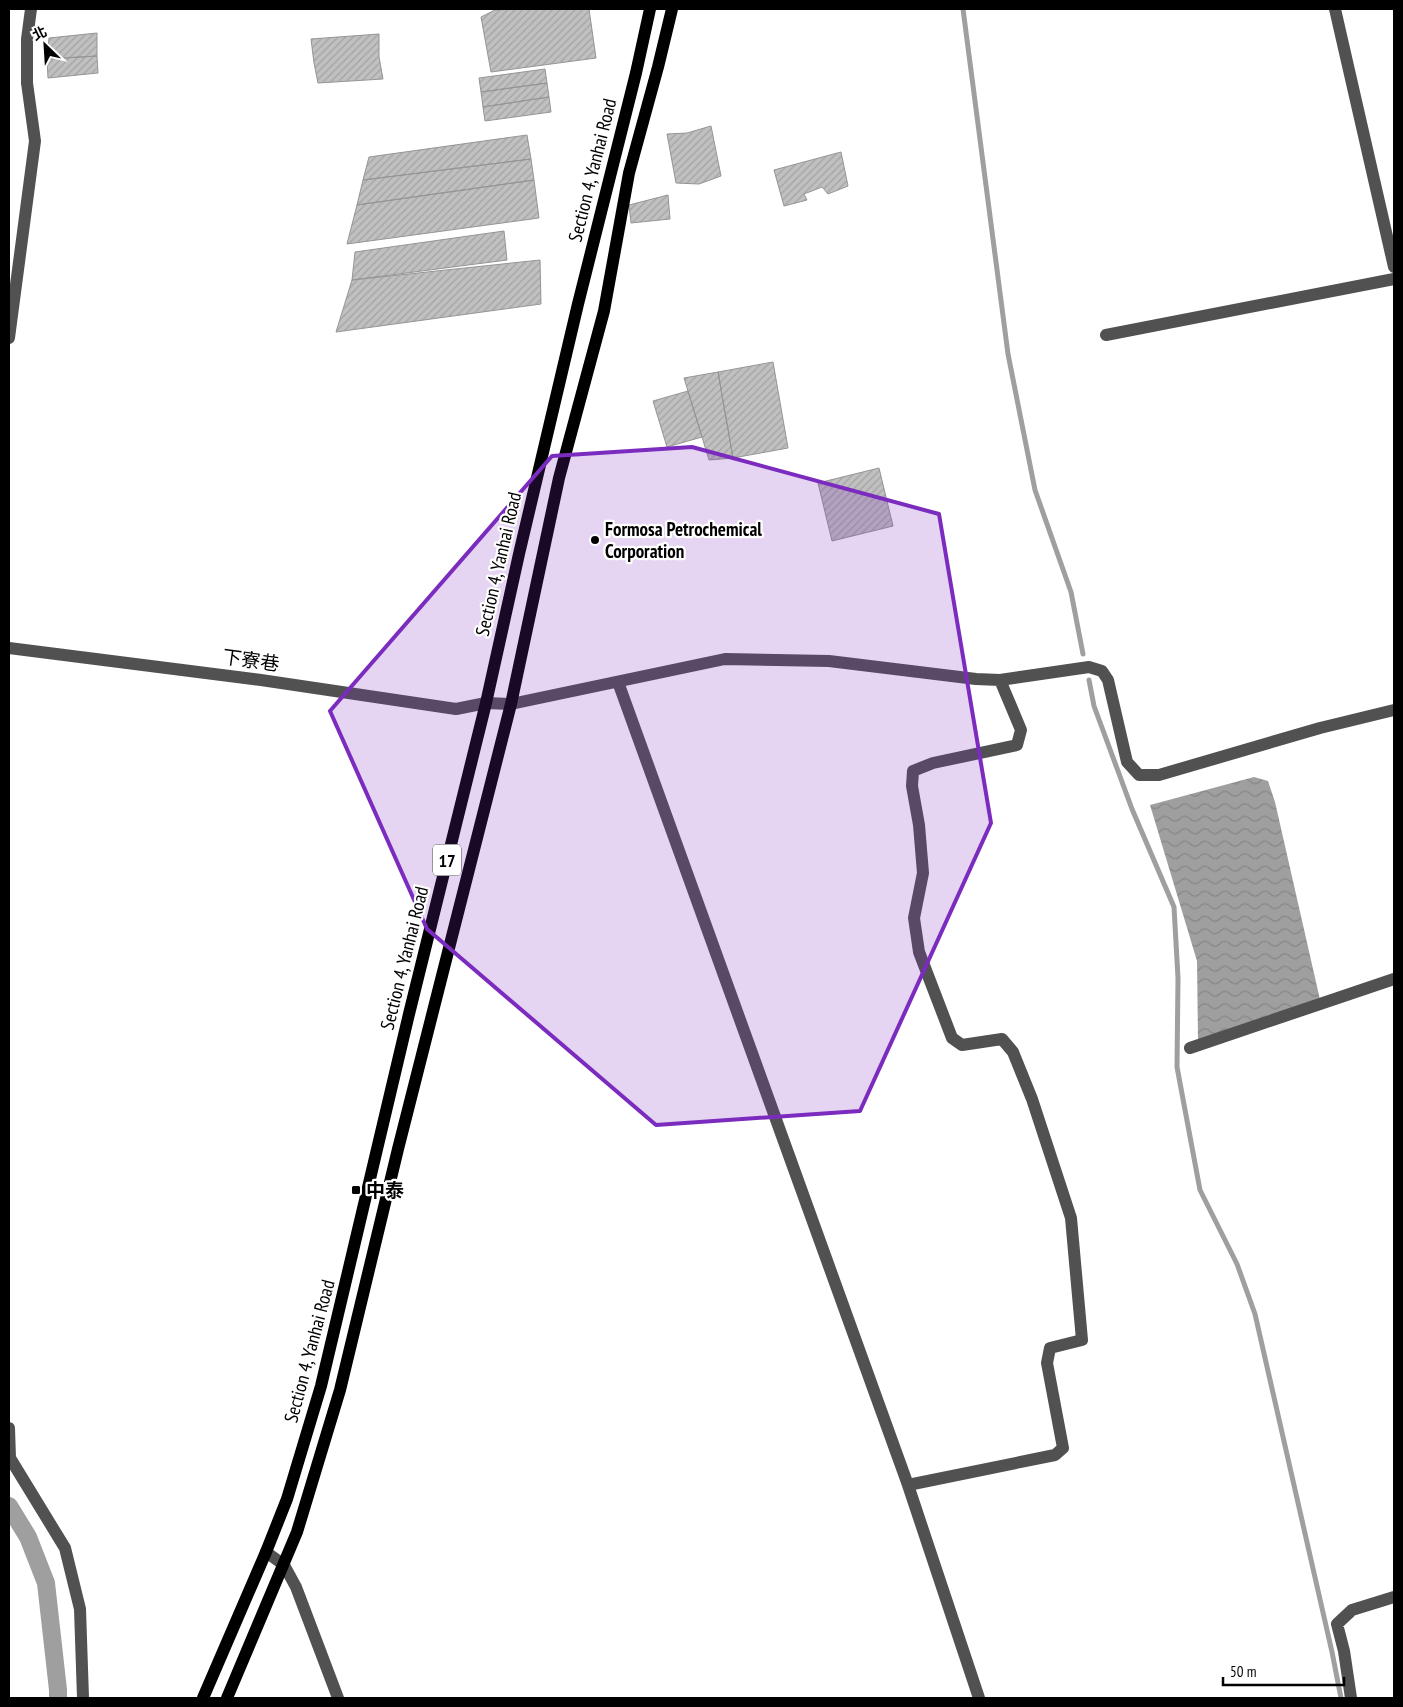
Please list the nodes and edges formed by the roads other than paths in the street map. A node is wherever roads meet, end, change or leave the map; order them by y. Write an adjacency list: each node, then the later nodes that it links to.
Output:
1 (31, 9): 8 (street)
2 (650, 9): 12 (main road, Section 4, Yanhai Road / 17)
3 (672, 9): 13 (main road, Section 4, Yanhai Road / 17)
4 (1335, 9): 5 (street)
5 (1394, 267)
6 (1394, 279): 7 (street)
7 (1106, 335)
8 (9, 338)
9 (9, 648): 12 (street, 下寮巷)
10 (1000, 680): 11 (street, 下寮巷); 14 (street, 下寮巷); 20 (street)
11 (618, 682): 13 (street, 下寮巷); 20 (street)
12 (486, 703): 13 (street, 下寮巷); 17 (main road, Section 4, Yanhai Road / 17)
13 (511, 704): 18 (main road, Section 4, Yanhai Road / 17)
14 (1394, 710)
15 (1394, 979): 16 (street)
16 (1190, 1048)
17 (368, 1193): 18 (main road); 21 (main road, Section 4, Yanhai Road / 17)
18 (387, 1195): 22 (main road, Section 4, Yanhai Road / 17)
19 (9, 1428): 24 (street)
20 (908, 1485): 28 (street)
21 (266, 1552): 22 (street); 25 (main road, Section 4, Yanhai Road / 17)
22 (284, 1565): 26 (main road, Section 4, Yanhai Road / 17); 27 (street)
23 (1394, 1597): 29 (street)
24 (83, 1698)
25 (203, 1698)
26 (227, 1698)
27 (338, 1698)
28 (979, 1698)
29 (1351, 1698)

